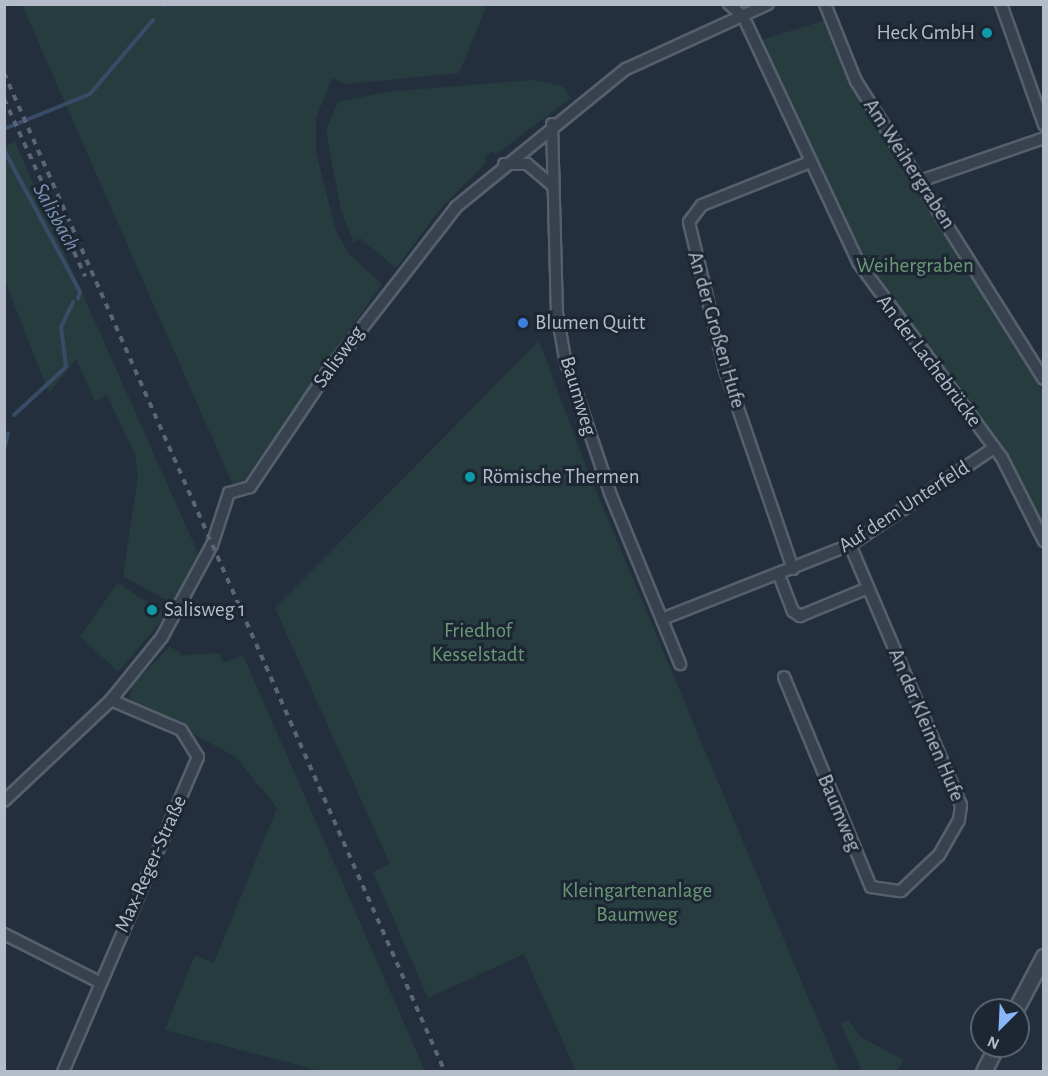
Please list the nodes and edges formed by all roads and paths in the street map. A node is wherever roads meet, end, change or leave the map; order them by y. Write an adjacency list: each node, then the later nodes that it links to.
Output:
1 (729, 4): 5 (street)
2 (768, 4): 5 (street, Salisweg)
3 (825, 4): 11 (street, Am Weihergraben)
4 (1001, 4): 7 (street)
5 (743, 16): 6 (street, Salisweg); 9 (street, An der Lachebrücke)
6 (552, 124): 10 (street, Salisweg); 12 (street, Baumweg)
7 (1044, 125)
8 (1044, 138): 11 (street)
9 (810, 162): 14 (street, An der Lachebrücke); 17 (street, An der Großen Hufe)
10 (501, 165): 12 (street); 23 (street, Salisweg)
11 (920, 181): 13 (street, Am Weihergraben)
12 (552, 185): 20 (street, Baumweg)
13 (1044, 379)
14 (994, 448): 15 (street, An der Lachebrücke); 16 (street, Auf dem Unterfeld)
15 (1044, 541)
16 (850, 545): 17 (street, Auf dem Unterfeld); 19 (street, An der Kleinen Hufe)
17 (793, 569): 18 (street, Auf dem Unterfeld)
18 (779, 575): 19 (street); 20 (street, Auf dem Unterfeld)
19 (868, 588): 25 (street, An der Kleinen Hufe)
20 (663, 619): 21 (street, Baumweg)
21 (680, 664)
22 (784, 677): 25 (street, Baumweg)
23 (111, 700): 24 (street, Salisweg); 28 (street, Max-Reger-Straße)
24 (4, 801)
25 (901, 891)
26 (4, 934): 28 (street)
27 (1044, 957): 29 (street)
28 (99, 982): 30 (street, Max-Reger-Straße)
29 (1022, 998)
30 (63, 1071)

